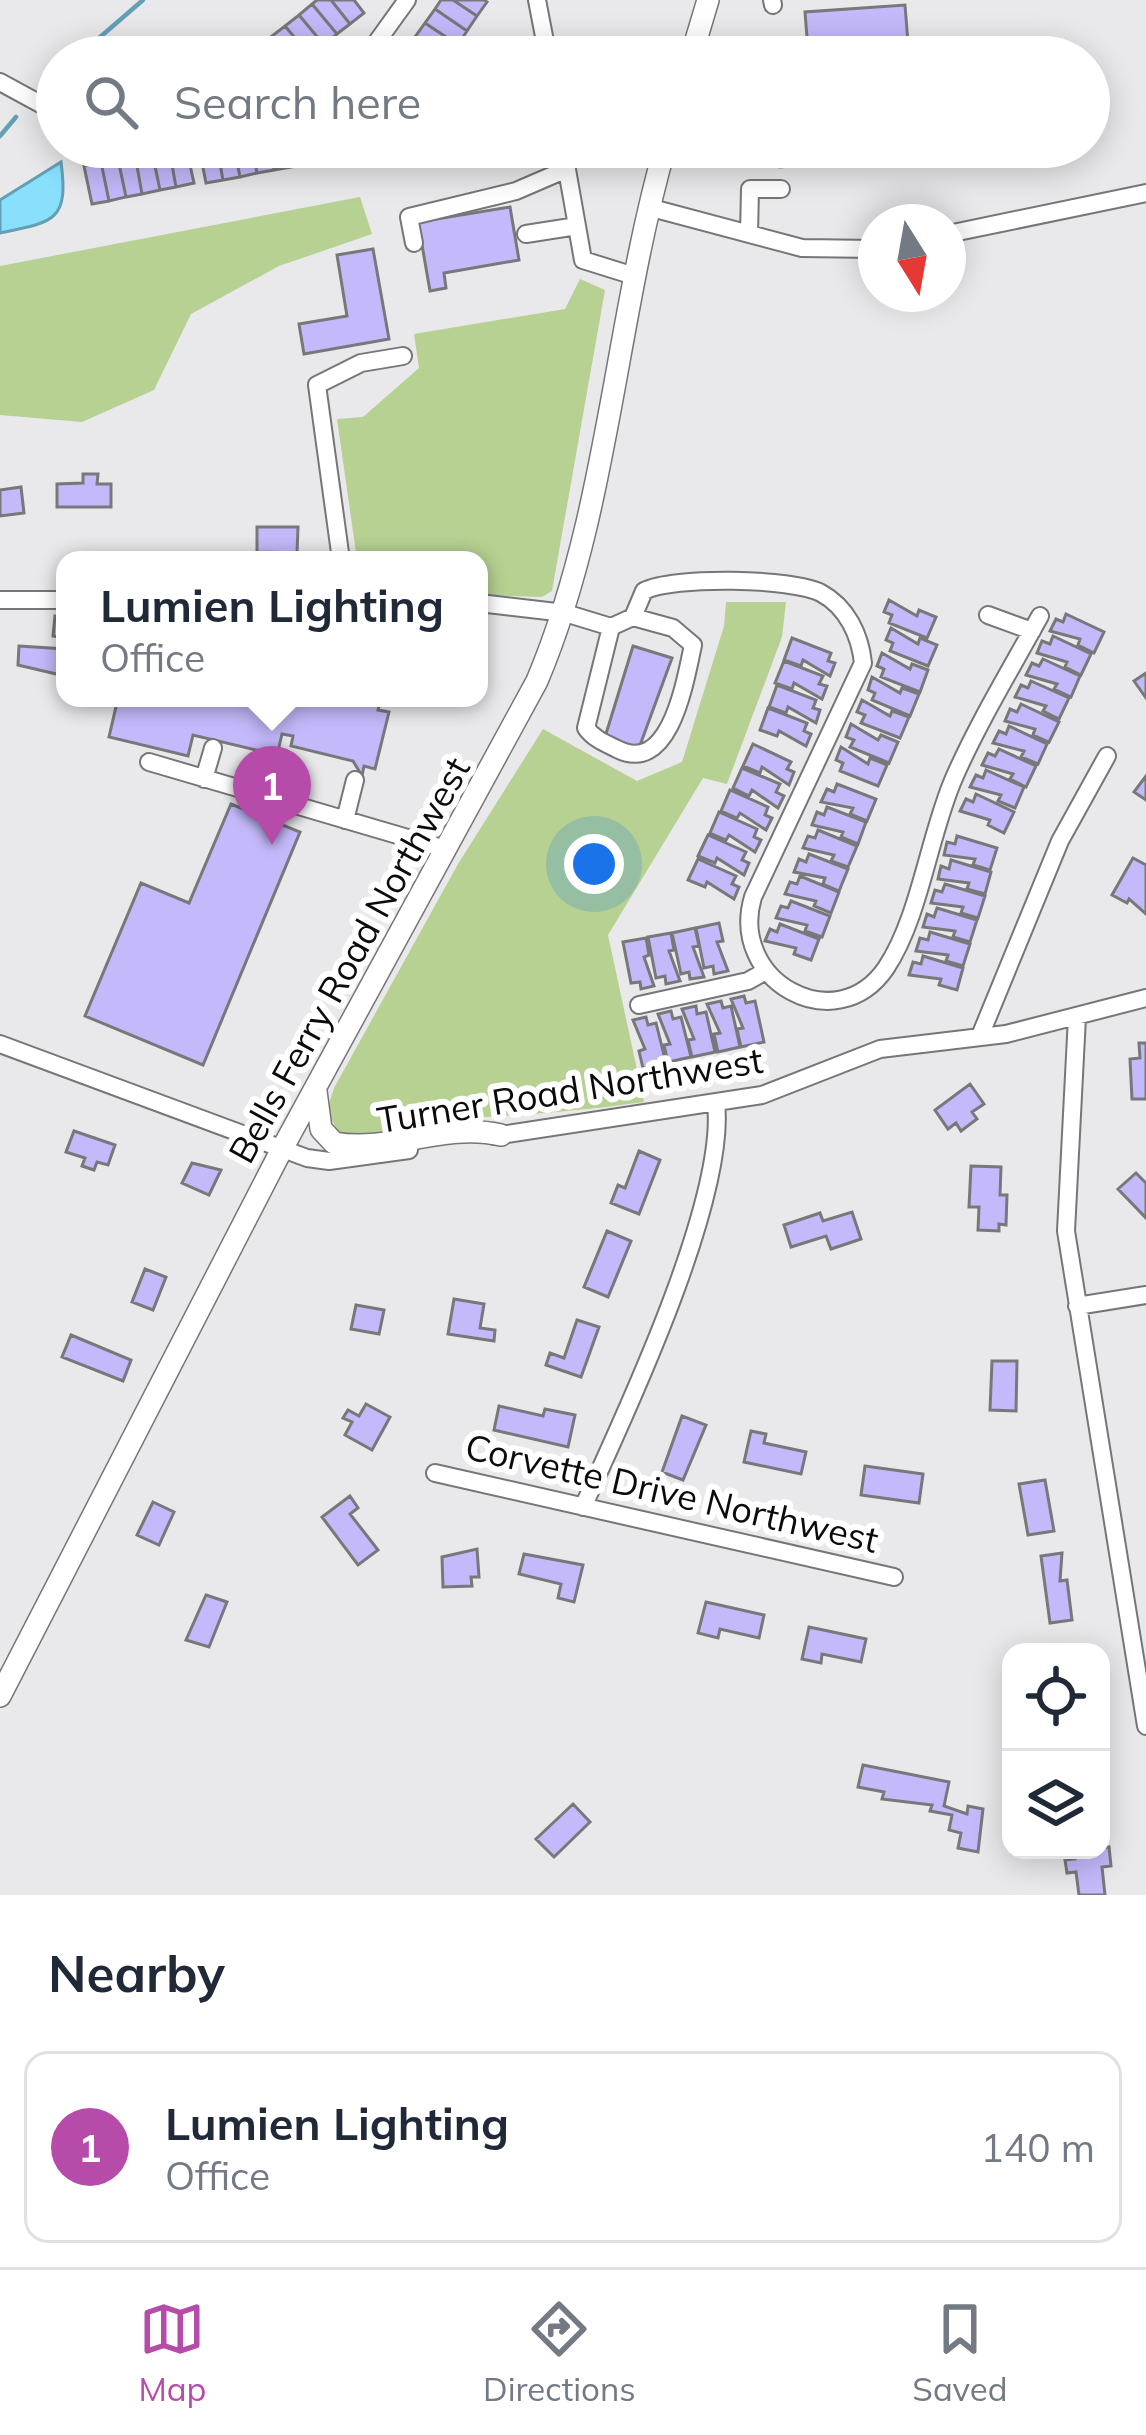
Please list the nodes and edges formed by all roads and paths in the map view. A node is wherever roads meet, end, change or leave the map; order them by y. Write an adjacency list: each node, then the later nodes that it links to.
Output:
1 (407, 0): 4 (street)
2 (537, 0): 5 (street)
3 (708, 0): 6 (main road)
4 (381, 36)
5 (544, 36)
6 (697, 36)
7 (0, 82): 8 (street)
8 (36, 102)
9 (552, 168): 18 (street)
10 (567, 168): 15 (street)
11 (659, 168): 14 (main road, Bells Ferry Road Northwest)
12 (782, 189): 17 (street)
13 (1146, 193): 16 (street)
14 (648, 206): 17 (street); 21 (main road, Bells Ferry Road Northwest)
15 (577, 226): 20 (street); 21 (street)
16 (966, 230)
17 (748, 234): 19 (street)
18 (414, 243)
19 (858, 250)
20 (530, 256)
21 (631, 275): 27 (main road, Bells Ferry Road Northwest)
22 (404, 356): 23 (street)
23 (340, 551)
24 (0, 600): 25 (street)
25 (56, 600)
26 (488, 604): 27 (street)
27 (565, 613): 30 (street); 37 (main road, Bells Ferry Road Northwest)
28 (988, 615): 38 (street)
29 (633, 616): 30 (street); 30 (street); 38 (street)
30 (611, 627)
31 (213, 748): 34 (street)
32 (1107, 756): 42 (street)
33 (149, 763): 34 (street)
34 (204, 779): 36 (street)
35 (355, 780): 36 (street)
36 (345, 820): 37 (street)
37 (445, 849): 44 (main road, Bells Ferry Road Northwest)
38 (764, 972): 40 (street)
39 (1146, 998): 41 (street, Turner Road Northwest)
40 (639, 1004)
41 (1076, 1017): 42 (street, Turner Road Northwest); 49 (street)
42 (980, 1036): 45 (street, Turner Road Northwest)
43 (0, 1044): 47 (street, Turner Road Northwest)
44 (316, 1085): 46 (main road); 47 (main road, Bells Ferry Road Northwest)
45 (716, 1102): 46 (street, Turner Road Northwest); 51 (street)
46 (501, 1135): 47 (street, Turner Road Northwest)
47 (282, 1149): 53 (main road, Bells Ferry Road Northwest)
48 (1146, 1295): 49 (street)
49 (1077, 1306): 54 (street)
50 (436, 1473): 51 (street, Corvette Drive Northwest)
51 (583, 1507): 52 (street, Corvette Drive Northwest)
52 (894, 1577)
53 (0, 1696)
54 (1146, 1726)

